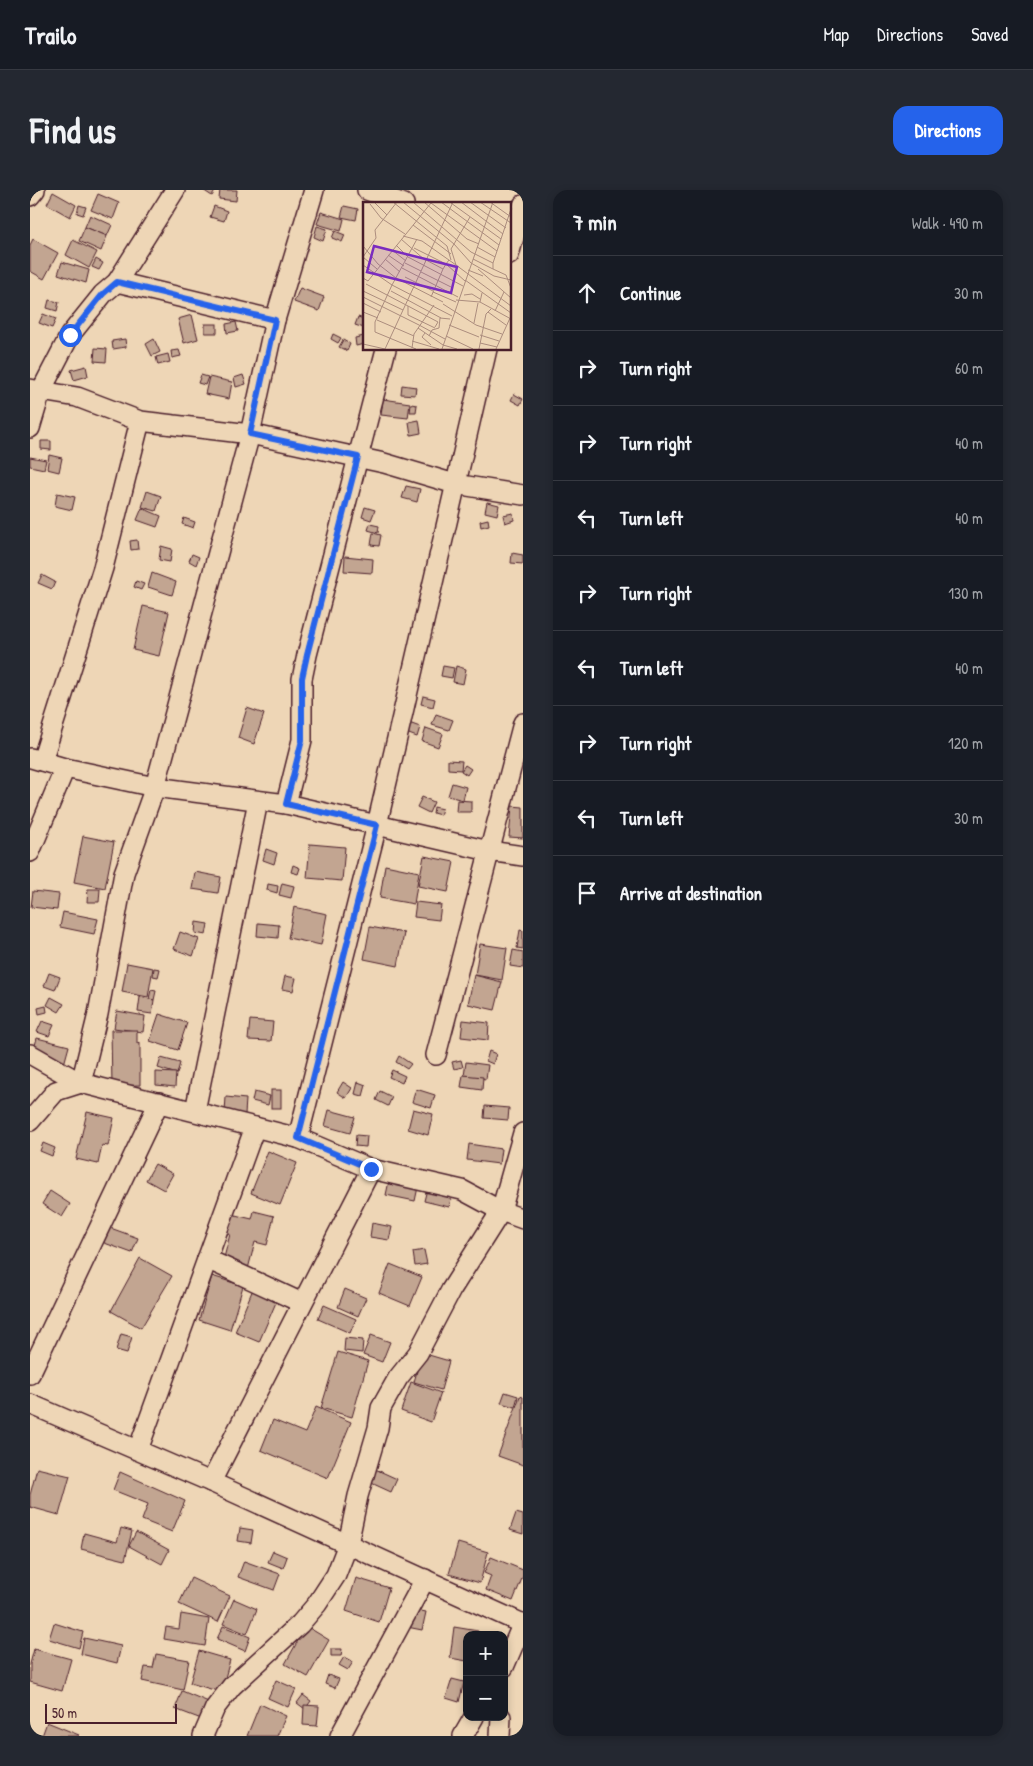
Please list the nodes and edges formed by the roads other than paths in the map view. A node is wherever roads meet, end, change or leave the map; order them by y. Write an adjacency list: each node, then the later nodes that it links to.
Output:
1 (35, 190): 5 (street)
2 (175, 190): 10 (street)
3 (314, 190): 11 (street)
4 (367, 190): 6 (street)
5 (30, 196)
6 (399, 202)
7 (523, 205): 8 (street)
8 (512, 227): 9 (street)
9 (510, 245)
10 (117, 282): 11 (street); 14 (street)
11 (275, 320): 17 (street)
12 (386, 350): 18 (street)
13 (487, 350): 19 (street)
14 (35, 390): 15 (street); 16 (street)
15 (140, 421): 17 (street); 22 (street)
16 (30, 428)
17 (250, 434): 18 (street); 24 (street)
18 (358, 457): 19 (street); 26 (street)
19 (455, 484): 20 (street); 27 (street)
20 (523, 495)
21 (523, 723): 28 (street)
22 (36, 760): 23 (street)
23 (65, 768): 24 (street); 29 (street)
24 (155, 787): 25 (street); 33 (street)
25 (258, 801): 26 (street); 35 (street)
26 (286, 804): 27 (street)
27 (377, 825): 28 (street); 39 (street)
28 (489, 851): 30 (street); 32 (street)
29 (30, 852)
30 (523, 856)
31 (30, 1054): 33 (street)
32 (436, 1055)
33 (81, 1082): 34 (street); 36 (street)
34 (159, 1102): 35 (street); 45 (street)
35 (195, 1111): 37 (street)
36 (30, 1122)
37 (254, 1127): 39 (street); 43 (street)
38 (523, 1133): 41 (street)
39 (298, 1138): 40 (street)
40 (371, 1169): 41 (street); 44 (street)
41 (501, 1211): 42 (street); 49 (street)
42 (523, 1219)
43 (207, 1259): 44 (street); 47 (street)
44 (302, 1303): 48 (street)
45 (30, 1374)
46 (30, 1404): 47 (street)
47 (138, 1450): 48 (street)
48 (211, 1482): 49 (street)
49 (348, 1544): 50 (street); 55 (street)
50 (426, 1579): 51 (street); 56 (street)
51 (523, 1624): 52 (street)
52 (508, 1658)
53 (472, 1721): 57 (street)
54 (501, 1721): 58 (street)
55 (203, 1736)
56 (340, 1736)
57 (463, 1736)
58 (500, 1736)

